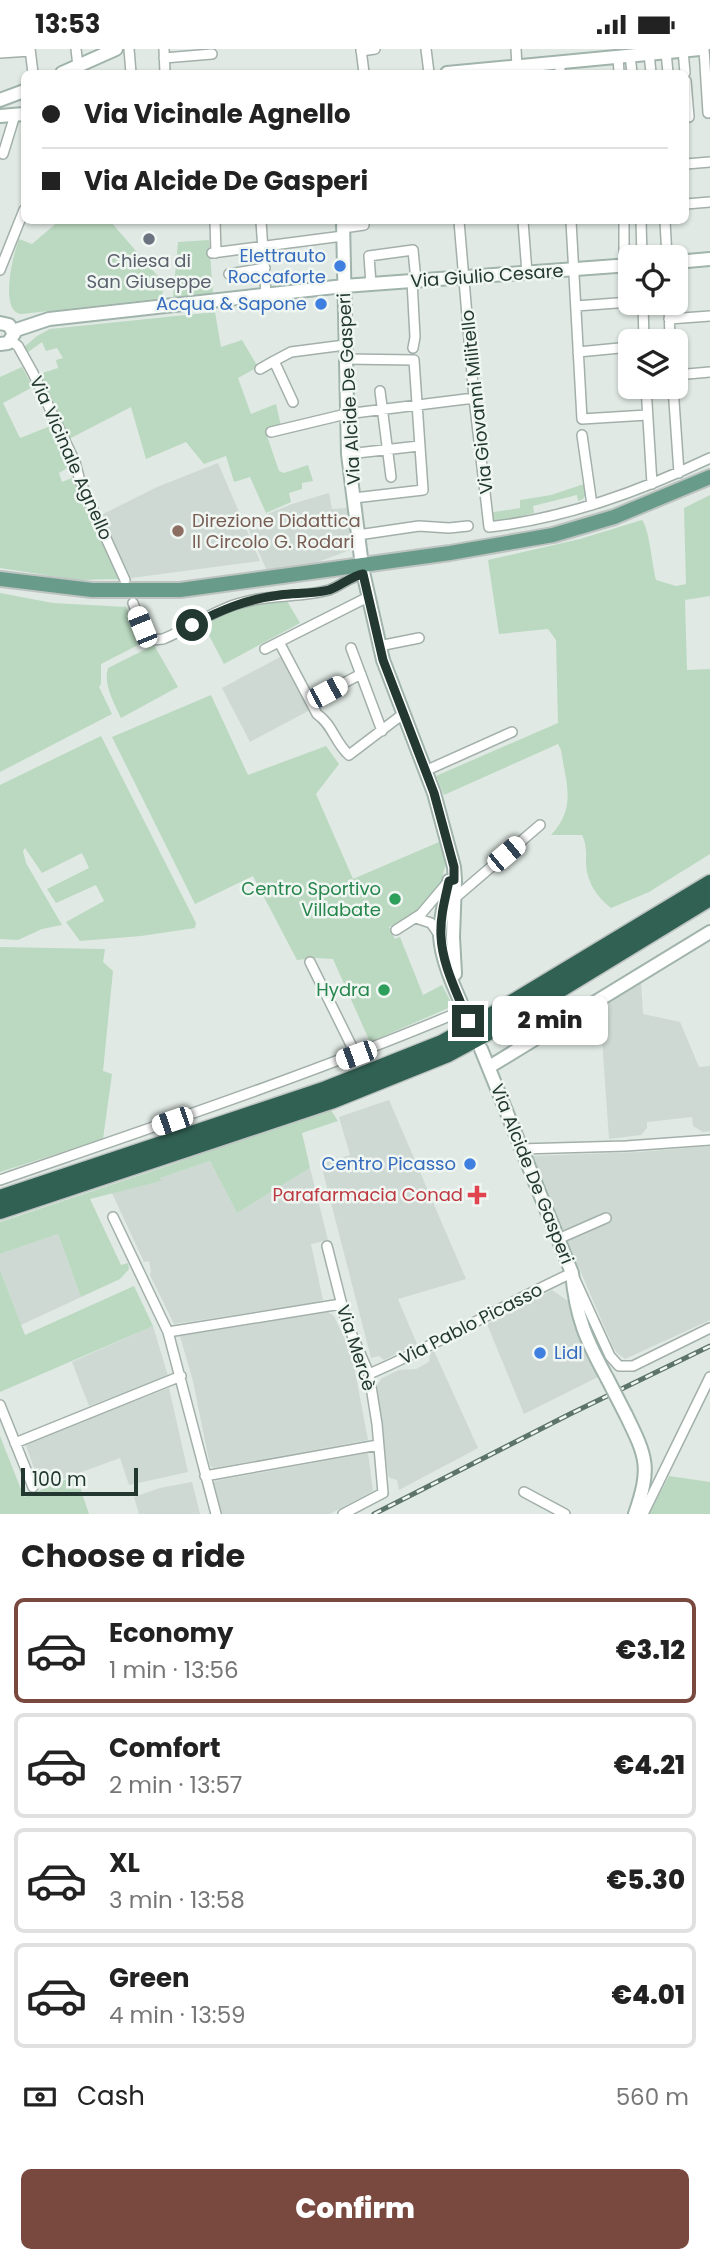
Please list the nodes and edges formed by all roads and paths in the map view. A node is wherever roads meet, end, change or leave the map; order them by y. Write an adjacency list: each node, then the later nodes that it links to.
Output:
1 (76, 49): 19 (street)
2 (116, 49): 19 (street)
3 (129, 49): 23 (street)
4 (375, 49): 9 (street)
5 (426, 49): 25 (street)
6 (516, 49): 21 (street)
7 (702, 49): 10 (street); 32 (street)
8 (30, 50): 13 (street); 22 (street)
9 (361, 50): 24 (street)
10 (684, 50): 12 (street); 30 (street)
11 (197, 52): 15 (street); 16 (street)
12 (666, 52): 14 (street); 29 (street)
13 (0, 53)
14 (649, 53): 18 (street); 28 (street)
15 (164, 54)
16 (212, 54)
17 (580, 55): 18 (street); 20 (street)
18 (624, 56): 26 (street); 27 (street)
19 (82, 68)
20 (560, 68): 21 (street)
21 (513, 69)
22 (33, 70)
23 (131, 70)
24 (364, 70)
25 (429, 70)
26 (619, 70)
27 (631, 70)
28 (651, 70)
29 (668, 70)
30 (685, 70)
31 (12, 96): 33 (street)
32 (708, 113)
33 (20, 115): 34 (street); 35 (street)
34 (0, 116)
35 (3, 154)
36 (710, 162): 37 (street)
37 (689, 164)
38 (710, 202): 39 (street)
39 (689, 204)
40 (21, 218): 60 (street)
41 (215, 224): 54 (street)
42 (261, 224): 54 (street)
43 (459, 224): 63 (street, Via Giovanni Militello)
44 (523, 224): 61 (street)
45 (571, 224): 59 (street)
46 (624, 224): 51 (street)
47 (641, 224): 52 (street)
48 (665, 224): 53 (street)
49 (364, 225): 50 (street)
50 (343, 228): 54 (street); 66 (street, Via Alcide De Gasperi)
51 (626, 245)
52 (642, 245)
53 (666, 245)
54 (264, 248): 58 (street)
55 (710, 259): 56 (street)
56 (688, 261)
57 (618, 266): 59 (street, Via Giulio Cesare)
58 (265, 268): 62 (street); 67 (street)
59 (575, 269): 61 (street, Via Giulio Cesare); 69 (street)
60 (0, 270)
61 (527, 273): 63 (street, Via Giulio Cesare)
62 (229, 274)
63 (465, 277): 64 (street, Via Giulio Cesare); 86 (street, Via Giovanni Militello)
64 (414, 281): 65 (street, Via Giulio Cesare); 65 (street); 77 (street)
65 (371, 284): 66 (street, Via Giulio Cesare)
66 (344, 286): 67 (street, Via Giulio Cesare); 76 (street, Via Alcide De Gasperi)
67 (266, 295): 75 (street, Via Giulio Cesare)
68 (618, 303): 69 (street)
69 (576, 306): 79 (street)
70 (669, 315): 72 (street)
71 (710, 316): 72 (street)
72 (669, 319): 74 (street)
73 (0, 323): 75 (street)
74 (669, 329)
75 (8, 339): 111 (street, Via Vicinale Agnello)
76 (345, 345): 80 (street, Via Alcide De Gasperi); 81 (street)
77 (413, 348)
78 (618, 349): 79 (street)
79 (578, 352): 93 (street)
80 (345, 359): 90 (street); 92 (street, Via Alcide De Gasperi)
81 (274, 361): 82 (street); 89 (street)
82 (260, 369)
83 (710, 372): 84 (street)
84 (688, 374)
85 (380, 391): 91 (street)
86 (474, 398): 90 (street); 105 (street, Via Giovanni Militello)
87 (646, 399): 93 (street)
88 (674, 399): 100 (street)
89 (293, 402)
90 (416, 405): 91 (street); 96 (street)
91 (382, 409): 92 (street); 97 (street)
92 (346, 414): 94 (street); 98 (street, Via Alcide De Gasperi)
93 (647, 415): 103 (street)
94 (271, 432)
95 (582, 435): 105 (street)
96 (419, 446): 97 (street); 104 (street)
97 (387, 449): 98 (street); 101 (street)
98 (348, 454): 104 (street, Via Alcide De Gasperi)
99 (710, 458): 100 (street)
100 (679, 473): 103 (street)
101 (391, 477)
102 (710, 477): 110 (main road)
103 (652, 484): 105 (street)
104 (354, 498): 107 (street, Via Alcide De Gasperi)
105 (592, 505)
106 (468, 526): 107 (street)
107 (358, 535): 108 (street, Via Alcide De Gasperi)
108 (361, 558)
109 (363, 573): 112 (street); 113 (street)
110 (0, 579)
111 (125, 580)
112 (368, 597): 115 (street); 116 (street)
113 (133, 603)
114 (419, 638): 116 (street)
115 (279, 642): 118 (street); 120 (street)
116 (379, 646): 121 (street)
117 (351, 648): 119 (street)
118 (265, 649)
119 (361, 674): 120 (street); 122 (street)
120 (310, 701): 122 (street)
121 (403, 714): 122 (street); 124 (street)
122 (382, 731)
123 (512, 732): 124 (street)
124 (425, 771): 126 (street)
125 (540, 825): 128 (street)
126 (452, 880): 128 (street); 130 (street); 131 (street)
127 (710, 883): 143 (highway)
128 (455, 898): 130 (street)
129 (710, 898): 144 (highway)
130 (448, 912): 134 (street)
131 (416, 918): 132 (street); 134 (street)
132 (396, 930)
133 (710, 932): 139 (street)
134 (447, 936): 136 (street)
135 (310, 962): 138 (street)
136 (464, 1010): 138 (street)
137 (481, 1049): 139 (street, Via Alcide De Gasperi)
138 (356, 1055): 142 (street)
139 (489, 1067): 141 (street, Via Alcide De Gasperi)
140 (710, 1140): 141 (street)
141 (520, 1149): 147 (street, Via Alcide De Gasperi)
142 (0, 1180)
143 (0, 1198)
144 (0, 1211)
145 (113, 1217): 152 (street)
146 (606, 1218): 147 (street)
147 (558, 1239): 149 (street, Via Alcide De Gasperi)
148 (327, 1247): 150 (street, Via Mercè)
149 (572, 1273): 151 (street); 153 (street, Via Pablo Picasso); 165 (street, Via Alcide De Gasperi, bridge)
150 (341, 1304): 152 (street); 153 (street, Via Mercè)
151 (710, 1328)
152 (168, 1332): 154 (street)
153 (369, 1374): 158 (street, Via Mercè)
154 (181, 1376): 157 (street); 159 (street)
155 (710, 1377): 166 (street)
156 (0, 1405): 157 (street)
157 (15, 1443): 160 (street)
158 (378, 1445): 159 (street); 163 (street, Via Mercè)
159 (205, 1476): 162 (street)
160 (33, 1487)
161 (524, 1492): 164 (street)
162 (216, 1514)
163 (343, 1514)
164 (565, 1514)
165 (635, 1514)
166 (642, 1514)

